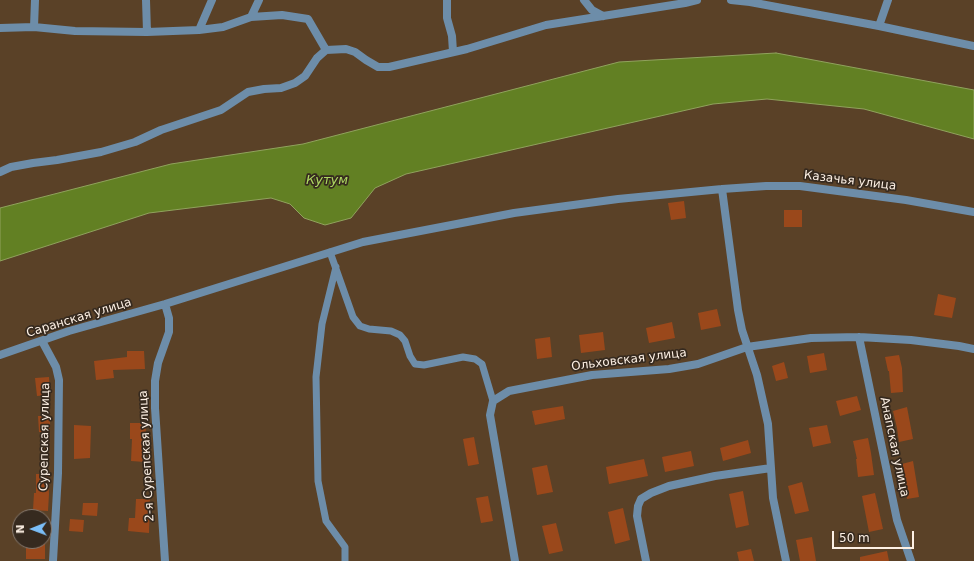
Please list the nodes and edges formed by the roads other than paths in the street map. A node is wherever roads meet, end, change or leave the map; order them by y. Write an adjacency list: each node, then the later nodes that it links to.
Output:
1 (35, 0): 14 (street)
2 (146, 0): 17 (street)
3 (212, 0): 16 (street)
4 (259, 0): 12 (street)
5 (447, 0): 20 (street)
6 (584, 0): 11 (street)
7 (697, 0): 10 (street)
8 (731, 0): 13 (street)
9 (888, 0): 13 (street)
10 (686, 2): 11 (street)
11 (602, 16): 20 (street)
12 (251, 17): 16 (street); 19 (street)
13 (879, 26): 18 (street)
14 (34, 27): 15 (street); 17 (street)
15 (0, 28)
16 (199, 30): 17 (street)
17 (148, 32)
18 (974, 46)
19 (326, 50): 20 (street); 21 (street)
20 (453, 52)
21 (0, 172)
22 (722, 189): 23 (street, Казачья улица); 24 (street, Казачья улица); 29 (street)
23 (974, 212)
24 (330, 252): 25 (lane); 26 (street, Саранская улица)
25 (336, 267): 32 (lane); 36 (lane)
26 (165, 304): 28 (street, Саранская улица); 35 (street, 2-я Сурепская улица)
27 (859, 337): 29 (street, Ольховская улица); 30 (street, Ольховская улица); 40 (street, Анапская улица)
28 (42, 341): 31 (street, Саранская улица); 34 (street, Сурепская улица)
29 (747, 347): 32 (street, Ольховская улица); 33 (street)
30 (974, 350)
31 (0, 355)
32 (493, 402): 37 (street)
33 (771, 468): 38 (street); 39 (street)
34 (53, 561)
35 (165, 561)
36 (345, 561)
37 (515, 561)
38 (646, 561)
39 (786, 561)
40 (911, 561)

